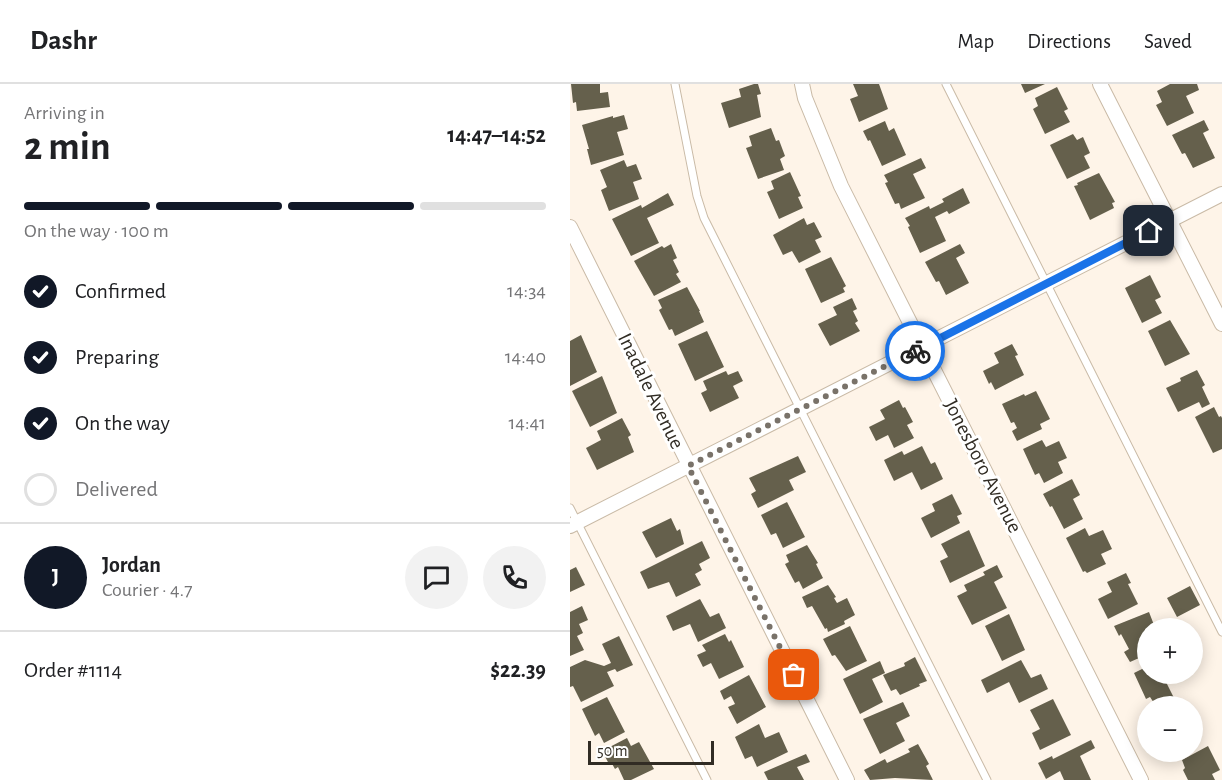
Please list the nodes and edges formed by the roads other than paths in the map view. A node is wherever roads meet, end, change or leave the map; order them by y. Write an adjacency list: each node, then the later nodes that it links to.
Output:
1 (675, 84): 11 (lane)
2 (802, 84): 10 (street, Jonesboro Avenue)
3 (946, 84): 8 (lane)
4 (1100, 84): 6 (street)
5 (1222, 194): 6 (street)
6 (1170, 220): 8 (street); 9 (street)
7 (570, 226): 12 (street, Inadale Avenue)
8 (1046, 284): 10 (street); 15 (lane)
9 (1222, 324)
10 (923, 347): 11 (street); 19 (street, Jonesboro Avenue)
11 (800, 409): 12 (street); 18 (lane)
12 (688, 466): 14 (street); 17 (street, Inadale Avenue)
13 (570, 508): 14 (lane)
14 (574, 524): 16 (lane)
15 (1222, 632)
16 (707, 780)
17 (847, 780)
18 (987, 780)
19 (1141, 780)

